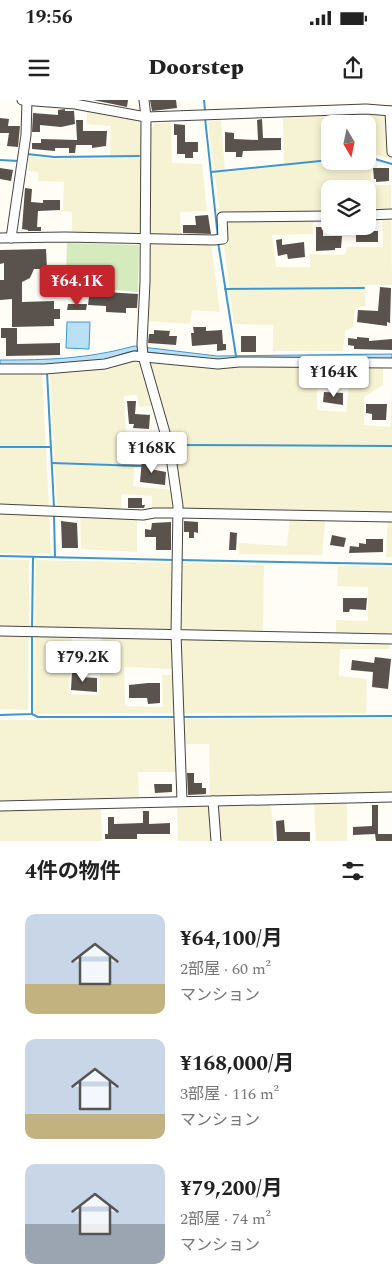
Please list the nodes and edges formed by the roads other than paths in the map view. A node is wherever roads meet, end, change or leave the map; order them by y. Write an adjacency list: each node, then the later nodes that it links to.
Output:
1 (22, 100): 2 (street)
2 (27, 100): 4 (street); 13 (street)
3 (144, 100): 7 (street)
4 (75, 102): 7 (street)
5 (366, 105): 6 (street); 7 (street)
6 (391, 111): 8 (street)
7 (146, 117): 14 (street)
8 (392, 152)
9 (392, 214): 10 (street)
10 (376, 215)
11 (321, 216): 14 (street)
12 (0, 238): 13 (street)
13 (11, 238): 14 (street)
14 (146, 239): 15 (street)
15 (142, 351): 16 (street); 17 (street); 19 (street)
16 (392, 364)
17 (0, 370)
18 (0, 509): 19 (street)
19 (178, 513): 20 (street); 22 (street)
20 (392, 517)
21 (0, 631): 22 (street)
22 (176, 634): 23 (street); 26 (street)
23 (392, 639)
24 (392, 797): 25 (street)
25 (213, 801): 26 (street); 28 (street)
26 (182, 802): 27 (street)
27 (0, 806)
28 (216, 841)

